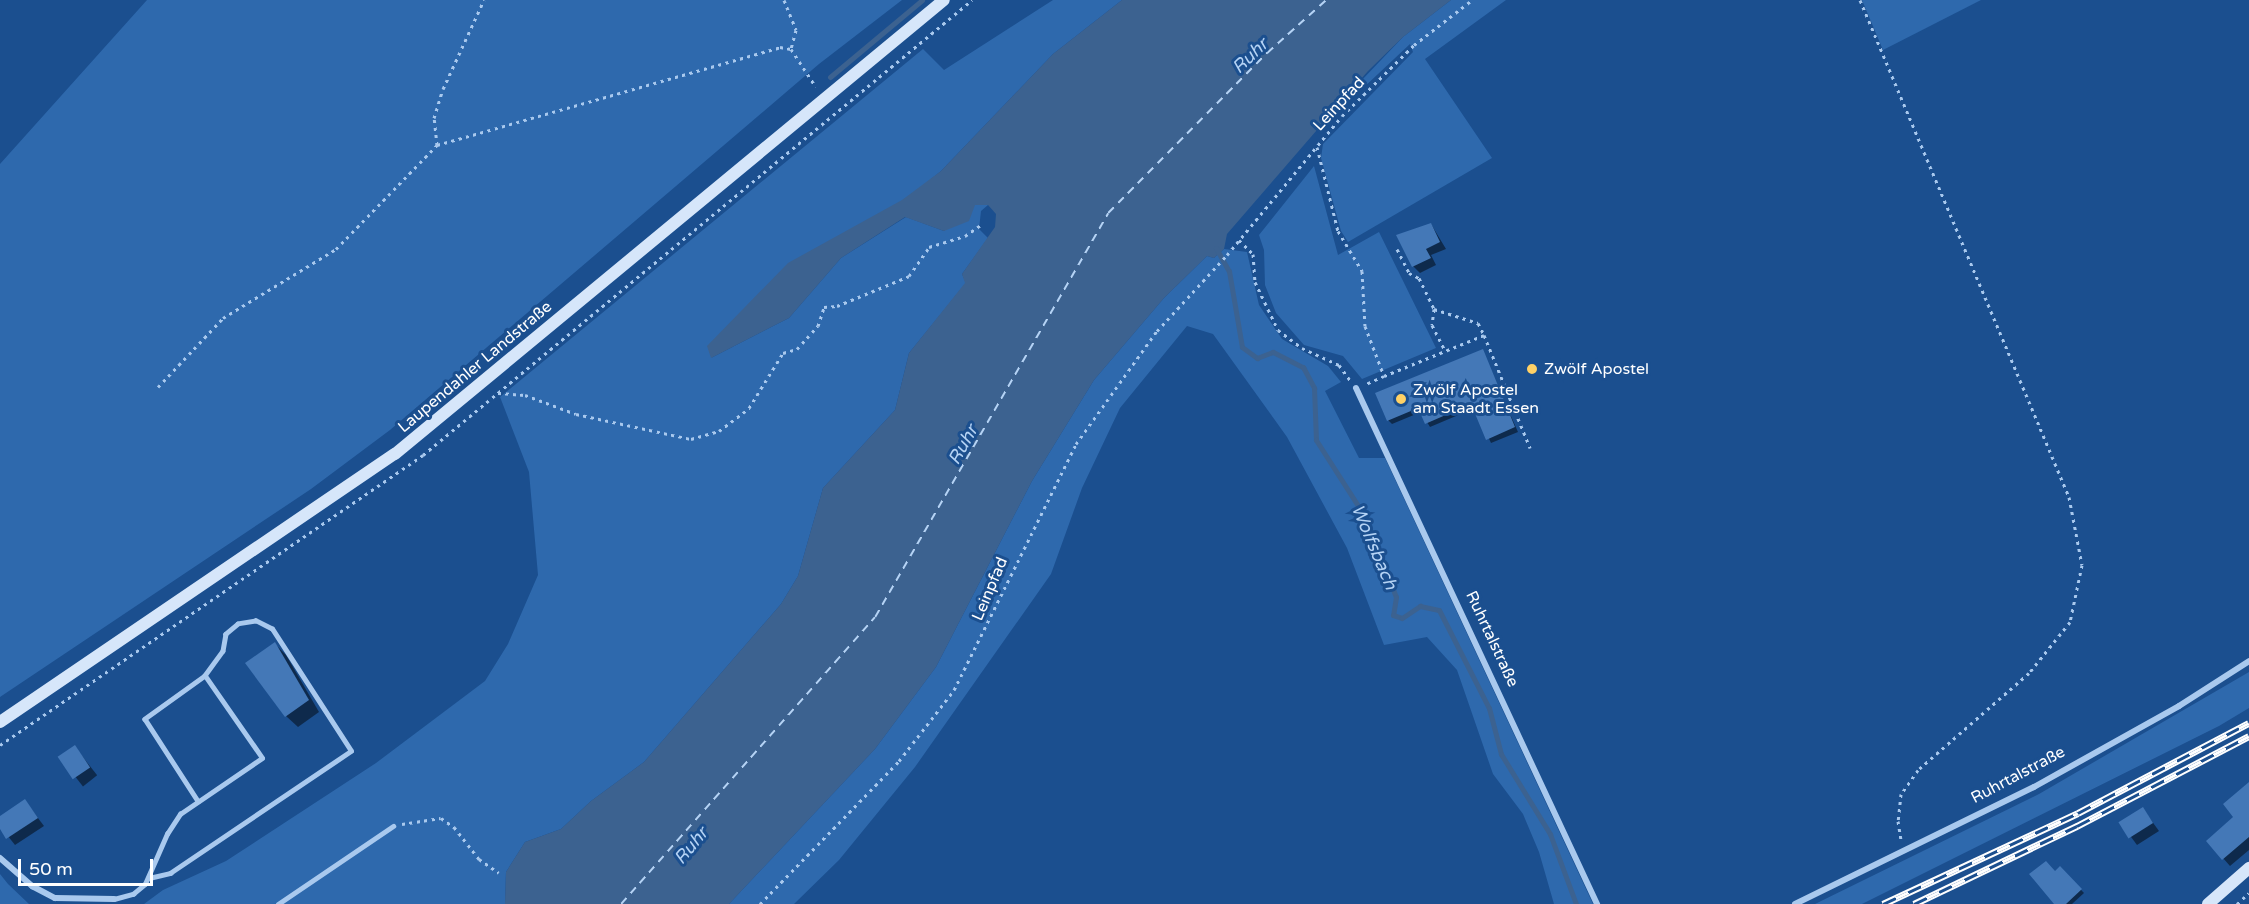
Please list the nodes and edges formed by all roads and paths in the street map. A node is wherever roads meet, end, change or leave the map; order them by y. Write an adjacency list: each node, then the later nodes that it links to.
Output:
1 (484, 0): 8 (path)
2 (784, 0): 6 (path)
3 (944, 0): 7 (main road, Laupendahler Landstraße)
4 (1472, 0): 9 (path, Leinpfad)
5 (1860, 0): 26 (path)
6 (791, 49): 7 (path); 8 (path)
7 (823, 101): 23 (main road, Laupendahler Landstraße)
8 (437, 145): 17 (path)
9 (1317, 147): 11 (path, Leinpfad); 16 (path)
10 (982, 224): 19 (path)
11 (1239, 240): 18 (path); 34 (path, Leinpfad)
12 (1397, 249): 13 (path)
13 (1434, 309): 14 (path); 15 (path)
14 (1484, 335): 15 (path); 20 (path)
15 (1445, 351): 16 (path)
16 (1383, 376): 18 (path)
17 (158, 387)
18 (1356, 388): 35 (street, Ruhrtalstraße)
19 (497, 393)
20 (1530, 448)
21 (2249, 661): 26 (street, Ruhrtalstraße)
22 (205, 675): 24 (lane); 24 (lane); 30 (lane)
23 (0, 722)
24 (198, 801): 30 (lane)
25 (393, 826): 29 (path); 33 (lane)
26 (1903, 852): 36 (street, Ruhrtalstraße)
27 (0, 858): 32 (street)
28 (2249, 868): 37 (main road)
29 (499, 873)
30 (149, 878): 32 (lane)
31 (2249, 893): 38 (path)
32 (114, 899)
33 (278, 904)
34 (760, 904)
35 (1597, 904)
36 (1795, 904)
37 (2208, 904)
38 (2236, 904)

